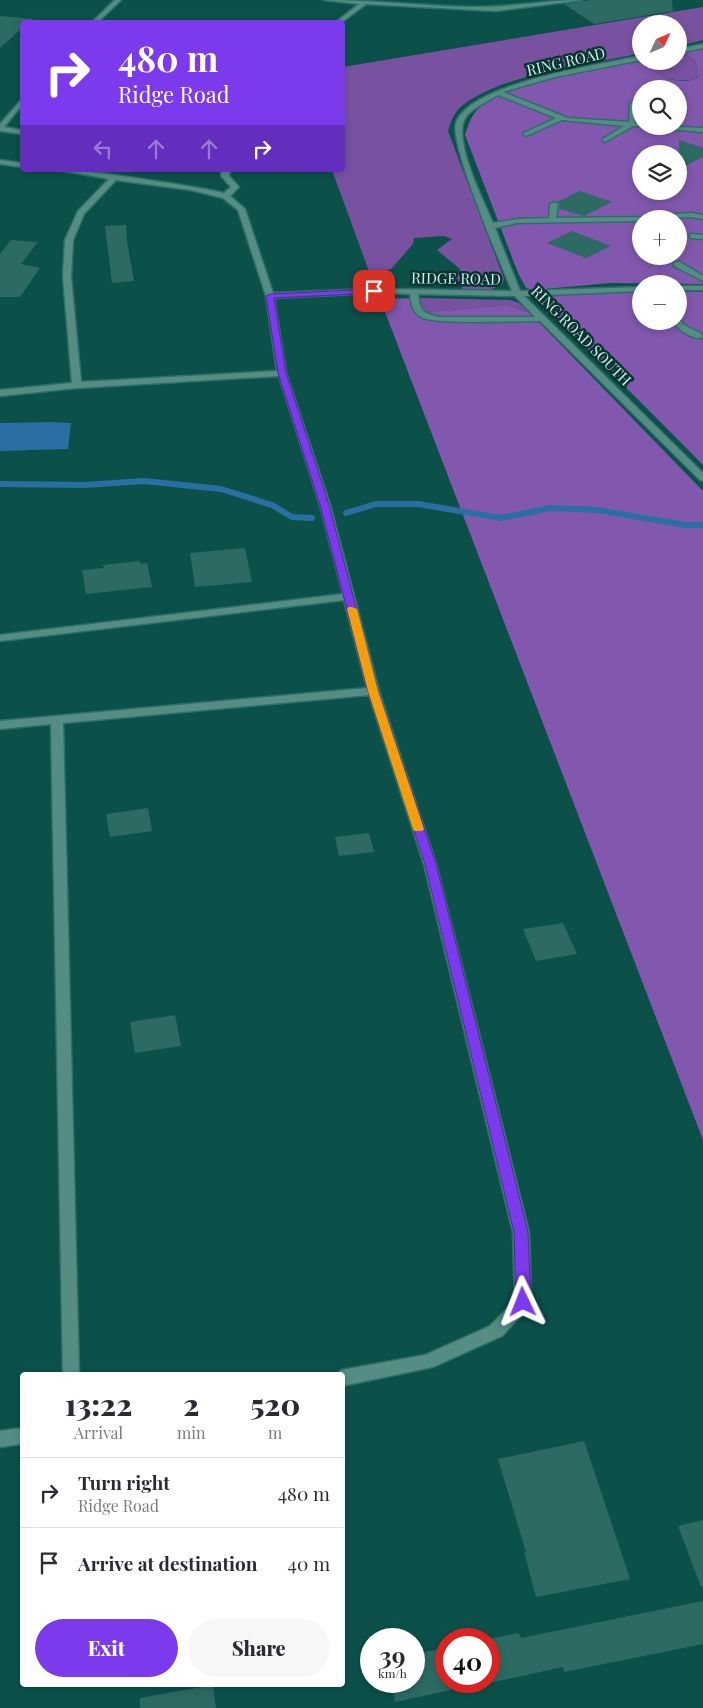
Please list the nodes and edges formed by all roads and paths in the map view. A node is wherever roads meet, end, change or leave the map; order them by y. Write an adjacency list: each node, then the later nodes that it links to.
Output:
1 (118, 0): 5 (street)
2 (327, 0): 4 (street)
3 (579, 0): 4 (street)
4 (364, 3): 6 (street)
5 (97, 20)
6 (342, 20)
7 (703, 46): 8 (street)
8 (688, 49)
9 (632, 60): 10 (street, RING ROAD)
10 (497, 92): 12 (street); 31 (street, RING ROAD SOUTH)
11 (20, 103): 14 (street)
12 (561, 118): 13 (street); 18 (street)
13 (632, 124): 19 (street)
14 (1, 126): 17 (street)
15 (687, 129): 16 (street)
16 (703, 130)
17 (20, 131)
18 (526, 134)
19 (605, 140)
20 (0, 162): 21 (street)
21 (20, 165)
22 (77, 172): 24 (street)
23 (226, 172): 25 (street)
24 (114, 177): 25 (street); 48 (street)
25 (226, 196): 43 (street)
26 (554, 204): 30 (street)
27 (687, 215): 28 (street)
28 (703, 217)
29 (632, 219): 30 (street)
30 (552, 221): 31 (street)
31 (491, 226): 42 (street, RING ROAD SOUTH)
32 (693, 236): 33 (street)
33 (703, 237)
34 (679, 265): 35 (street)
35 (703, 279)
36 (687, 288): 37 (street)
37 (703, 288)
38 (632, 289): 42 (street, RIDGE ROAD)
39 (374, 291): 43 (street)
40 (390, 291): 41 (street, RIDGE ROAD)
41 (414, 292): 42 (street, RIDGE ROAD); 44 (street)
42 (517, 294): 44 (street, RING ROAD SOUTH)
43 (270, 296): 47 (street)
44 (542, 319): 50 (street, RING ROAD SOUTH)
45 (687, 329): 46 (street)
46 (699, 336)
47 (282, 373): 48 (street); 51 (street)
48 (77, 385): 49 (street)
49 (0, 393)
50 (703, 478)
51 (349, 596): 52 (street); 53 (street)
52 (0, 638)
53 (373, 691): 54 (street); 57 (street)
54 (57, 719): 55 (street); 56 (street)
55 (0, 725)
56 (71, 1372)
57 (345, 1377)
58 (20, 1436): 59 (street)
59 (0, 1439)

